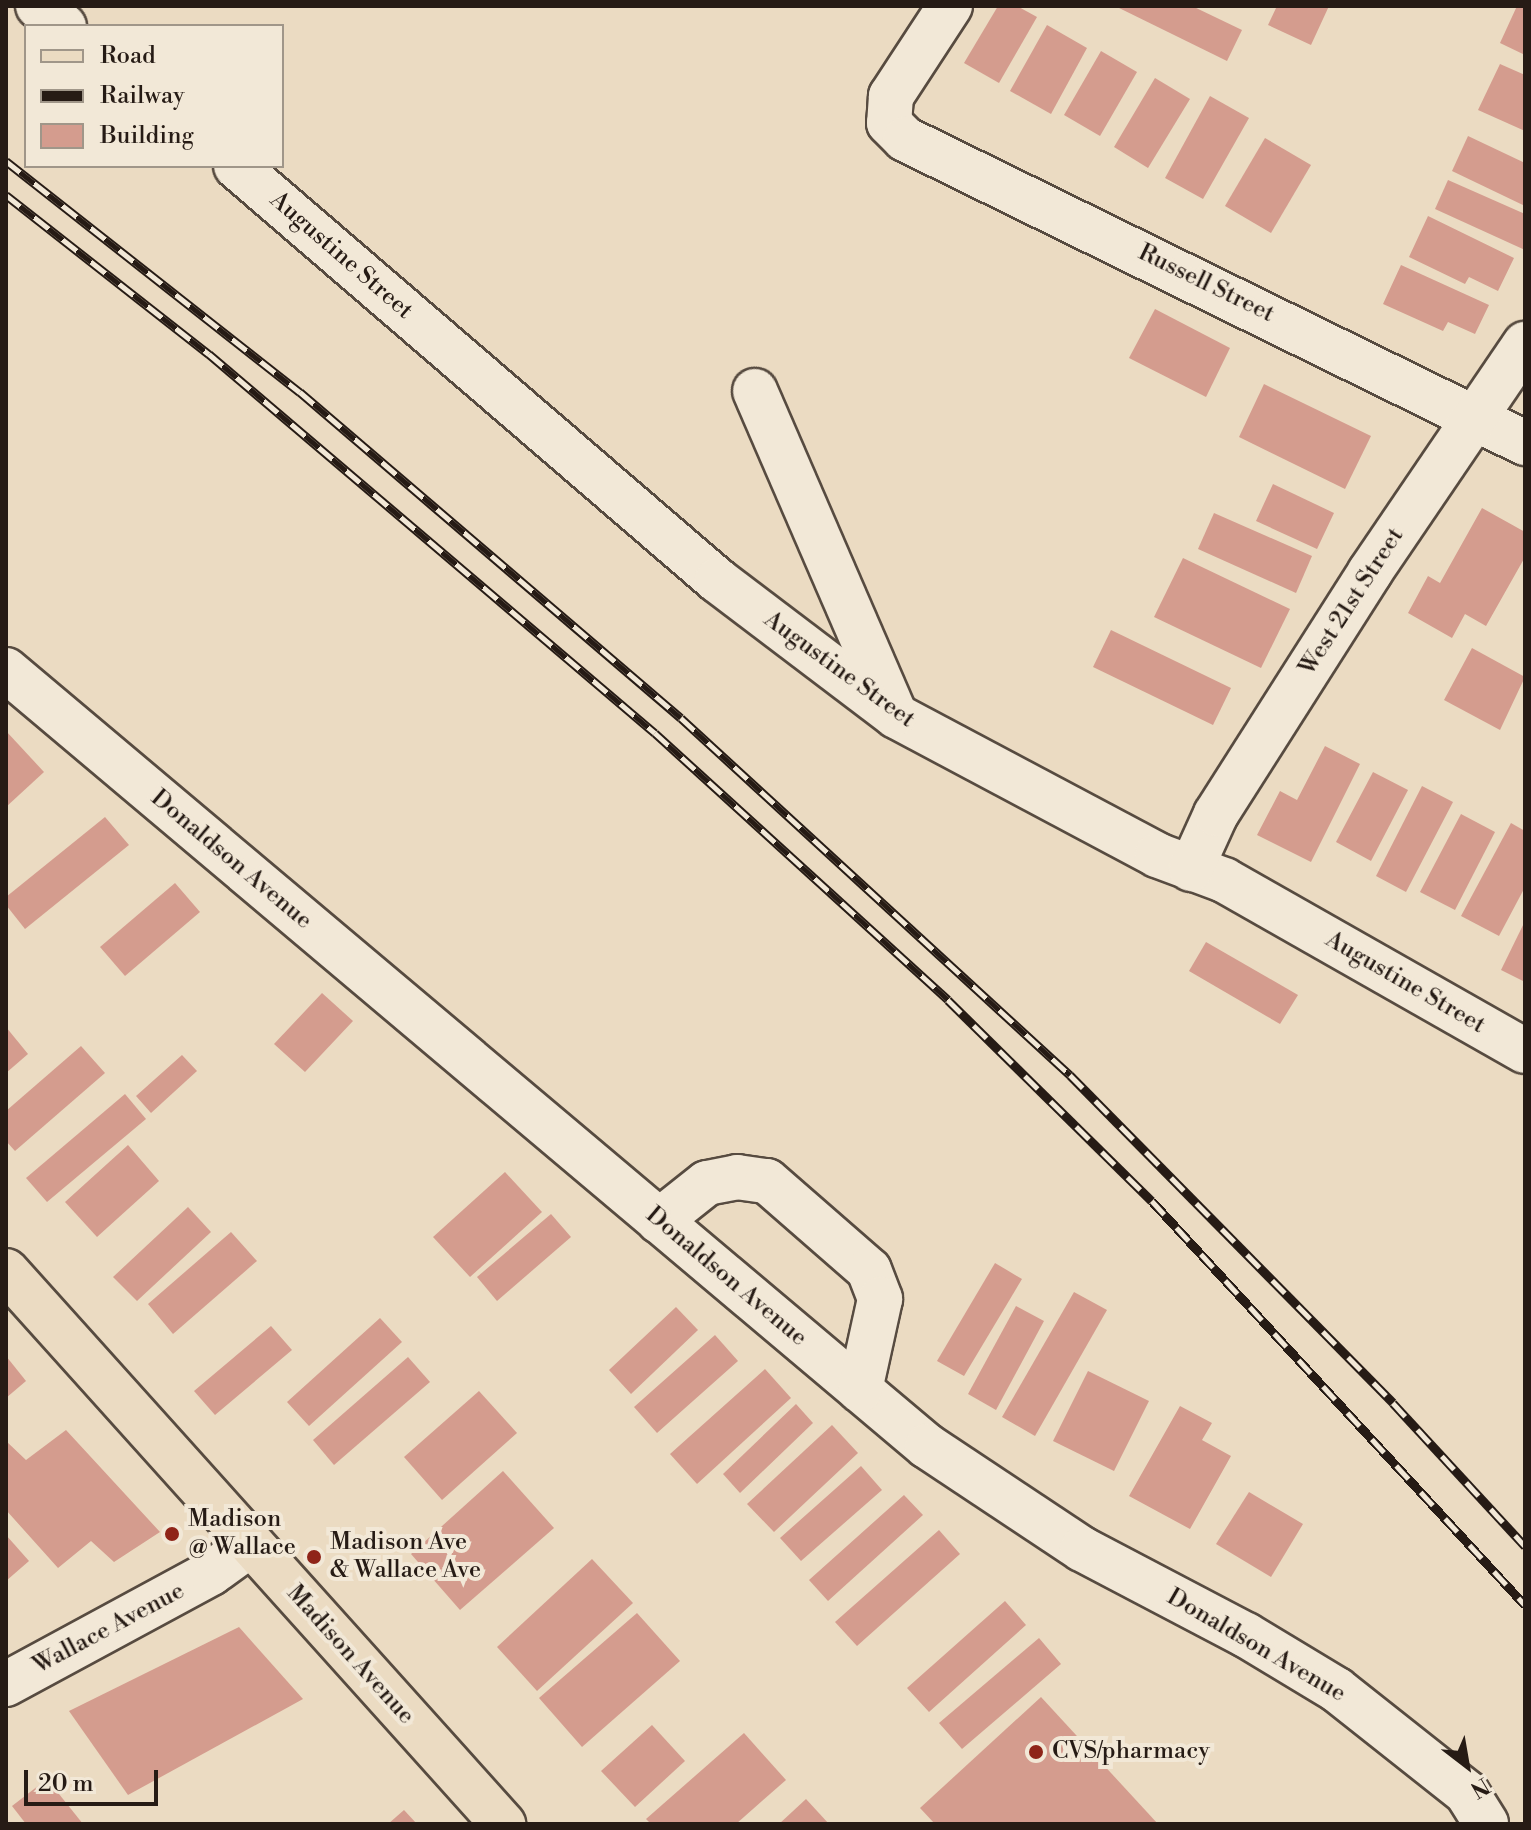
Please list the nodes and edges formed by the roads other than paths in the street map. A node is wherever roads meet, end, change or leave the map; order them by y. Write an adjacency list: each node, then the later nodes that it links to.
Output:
1 (950, 6): 5 (street, Russell Street)
2 (238, 168): 8 (street, Augustine Street)
3 (1525, 344): 5 (street, West 21st Street)
4 (755, 391): 8 (street)
5 (1477, 416): 6 (street, Russell Street); 9 (street, West 21st Street)
6 (1525, 443)
7 (6, 670): 11 (street, Donaldson Avenue)
8 (896, 716): 9 (street, Augustine Street)
9 (1191, 869): 10 (street, Augustine Street)
10 (1525, 1051)
11 (659, 1221): 13 (street, Donaldson Avenue); 13 (street)
12 (6, 1271): 14 (main road, Madison Avenue)
13 (860, 1390): 17 (street, Donaldson Avenue)
14 (250, 1545): 15 (street, Wallace Avenue); 16 (main road, Madison Avenue)
15 (6, 1684)
16 (503, 1824)
17 (1486, 1824)

